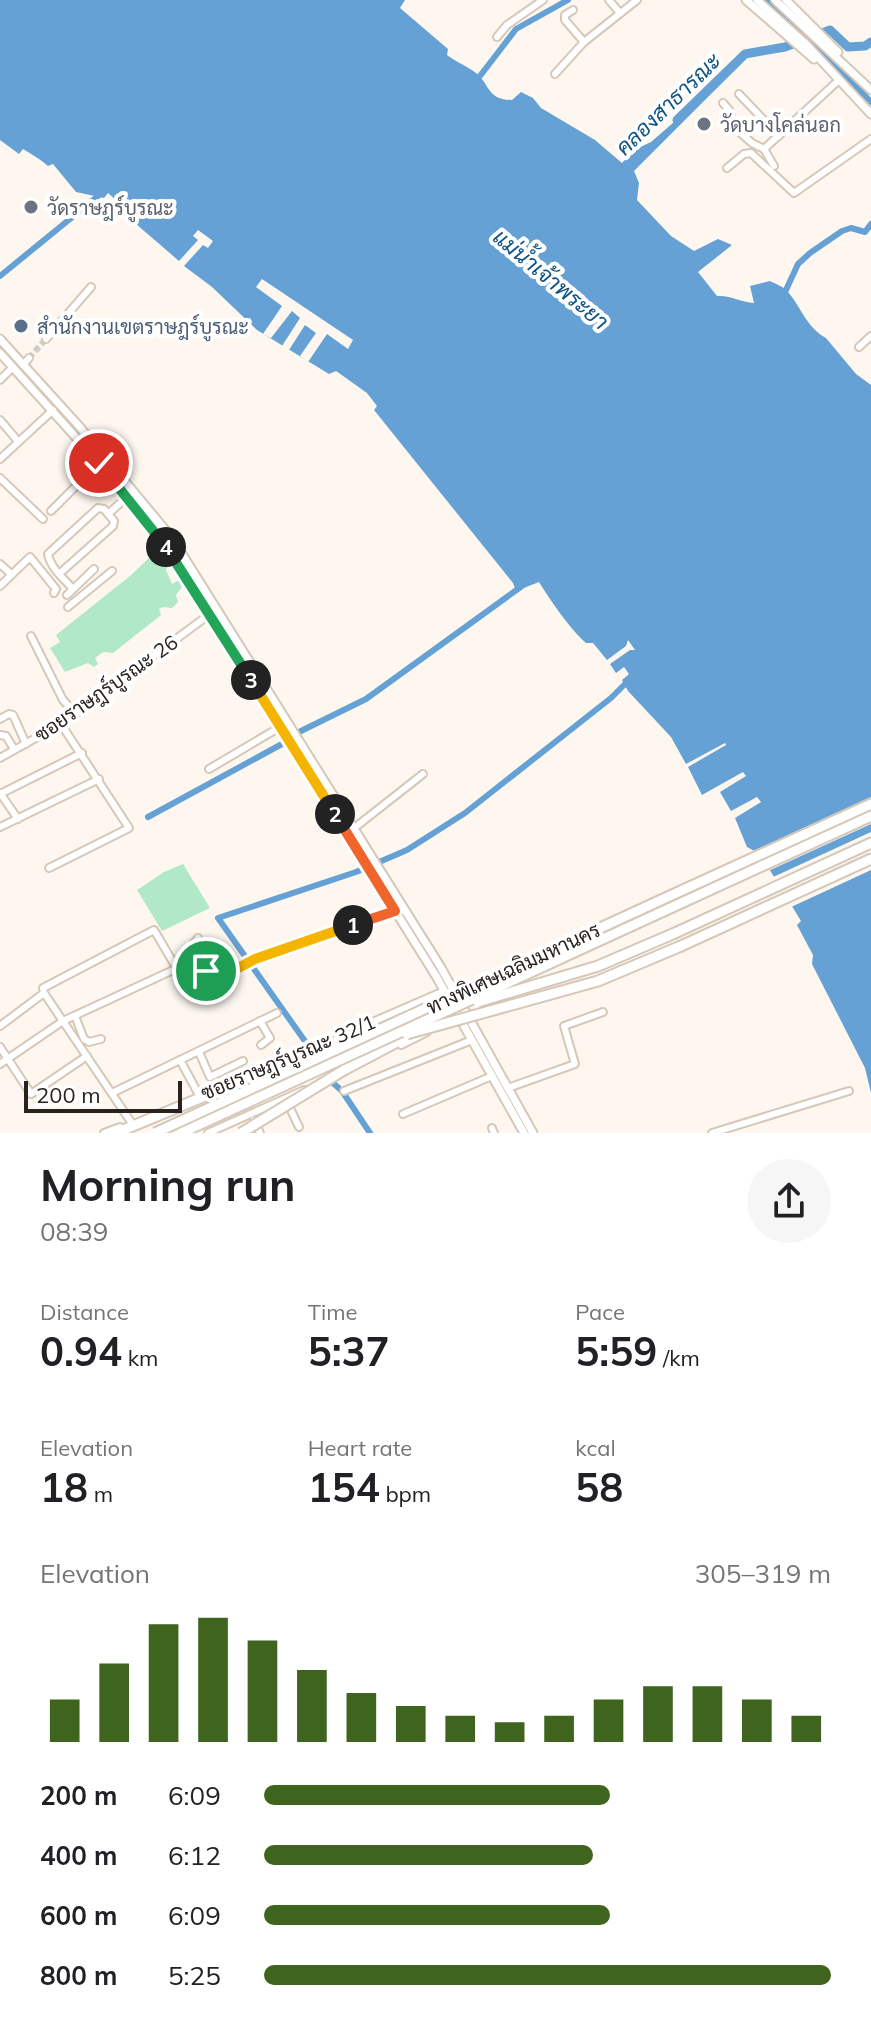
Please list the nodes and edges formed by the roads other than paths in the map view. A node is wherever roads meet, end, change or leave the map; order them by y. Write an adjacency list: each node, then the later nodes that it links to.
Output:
1 (543, 0): 10 (street)
2 (609, 0): 9 (street)
3 (637, 0): 9 (street)
4 (746, 0): 13 (main road)
5 (757, 0): 13 (main road)
6 (775, 0): 12 (main road)
7 (786, 0): 12 (main road)
8 (573, 10): 11 (street)
9 (620, 13): 11 (street)
10 (497, 37)
11 (584, 42): 14 (street)
12 (828, 45): 16 (main road)
13 (827, 68): 15 (main road)
14 (555, 74)
15 (839, 80): 19 (main road); 20 (street)
16 (871, 90)
17 (739, 94): 20 (street)
18 (723, 103): 22 (street)
19 (871, 114)
20 (779, 136): 22 (street)
21 (871, 139): 24 (street)
22 (764, 149): 23 (street)
23 (774, 166)
24 (727, 168)
25 (91, 287): 28 (street)
26 (871, 336): 29 (street)
27 (0, 339): 72 (main road)
28 (46, 339)
29 (859, 347)
30 (0, 353): 31 (main road)
31 (13, 367): 32 (street); 33 (main road)
32 (0, 380)
33 (53, 410): 35 (street); 37 (main road)
34 (0, 420): 35 (street)
35 (17, 440): 36 (street)
36 (0, 459)
37 (99, 463): 39 (main road); 40 (street)
38 (0, 478): 42 (street)
39 (127, 497): 41 (street); 53 (main road)
40 (51, 511)
41 (108, 514): 47 (street); 47 (street)
42 (43, 519)
43 (0, 564): 46 (street)
44 (94, 569): 49 (street)
45 (112, 571): 52 (street)
46 (11, 574): 48 (street); 50 (street)
47 (59, 574): 49 (street)
48 (0, 586)
49 (73, 589): 51 (street)
50 (54, 593)
51 (67, 595)
52 (68, 607)
53 (210, 614): 55 (street, ซอยราษฎร์บูรณะ 26); 58 (main road)
54 (31, 636): 55 (street)
55 (76, 714): 57 (street, ซอยราษฎร์บูรณะ 26)
56 (0, 719): 60 (street)
57 (61, 724): 60 (street, ซอยราษฎร์บูรณะ 26); 62 (street)
58 (280, 727): 64 (street); 75 (main road)
59 (0, 735): 61 (street)
60 (26, 744): 61 (street, ซอยราษฎร์บูรณะ 26)
61 (14, 749): 63 (street, ซอยราษฎร์บูรณะ 26)
62 (82, 753): 66 (street); 67 (street)
63 (0, 758)
64 (209, 769)
65 (423, 774): 72 (street)
66 (99, 779): 70 (street); 76 (street)
67 (0, 794): 70 (street)
68 (871, 804): 118 (highway, ทางพิเศษเฉลิมมหานคร, bridge)
69 (871, 816): 119 (highway, ทางพิเศษเฉลิมมหานคร, bridge)
70 (18, 819): 71 (street)
71 (0, 827)
72 (353, 829): 75 (main road)
73 (871, 843): 85 (highway, bridge)
74 (871, 859): 91 (highway, bridge)
75 (372, 867): 77 (main road); 105 (main road)
76 (49, 868)
77 (395, 911): 79 (street); 81 (main road)
78 (198, 938): 79 (street)
79 (198, 966): 80 (street)
80 (177, 969): 82 (street); 86 (street)
81 (444, 991): 87 (main road); 109 (street, ซอยราษฎร์บูรณะ 32/1)
82 (44, 993): 88 (street); 90 (street)
83 (603, 1012): 105 (street)
84 (277, 1013): 89 (street)
85 (432, 1015): 91 (highway, bridge); 117 (highway, bridge)
86 (75, 1016): 88 (street); 92 (street)
87 (459, 1017): 93 (main road); 110 (street)
88 (63, 1021): 97 (street); 98 (street)
89 (260, 1021): 94 (street); 96 (street)
90 (0, 1026)
91 (417, 1031): 121 (highway, bridge)
92 (101, 1039)
93 (472, 1040): 102 (main road); 106 (street)
94 (261, 1045)
95 (0, 1047): 98 (street)
96 (199, 1052): 99 (street); 103 (street)
97 (87, 1056): 98 (street); 108 (street)
98 (8, 1059): 101 (street)
99 (179, 1061): 104 (street); 108 (street); 109 (street)
100 (243, 1061): 103 (street)
101 (0, 1064)
102 (492, 1076): 112 (street); 123 (main road)
103 (210, 1077): 104 (street)
104 (194, 1086): 109 (street)
105 (508, 1088): 124 (main road)
106 (344, 1091)
107 (849, 1091): 125 (street)
108 (112, 1093): 113 (street)
109 (197, 1096): 113 (street, ซอยราษฎร์บูรณะ 32/1)
110 (285, 1098): 111 (street); 114 (street)
111 (251, 1113): 115 (street); 122 (street)
112 (403, 1114)
113 (131, 1122): 116 (street, ซอยราษฎร์บูรณะ 32/1)
114 (299, 1127)
115 (226, 1129): 120 (street)
116 (104, 1133)
117 (116, 1133)
118 (155, 1133)
119 (181, 1133)
120 (208, 1133)
121 (241, 1133)
122 (260, 1133)
123 (524, 1133)
124 (533, 1133)
125 (712, 1133)

